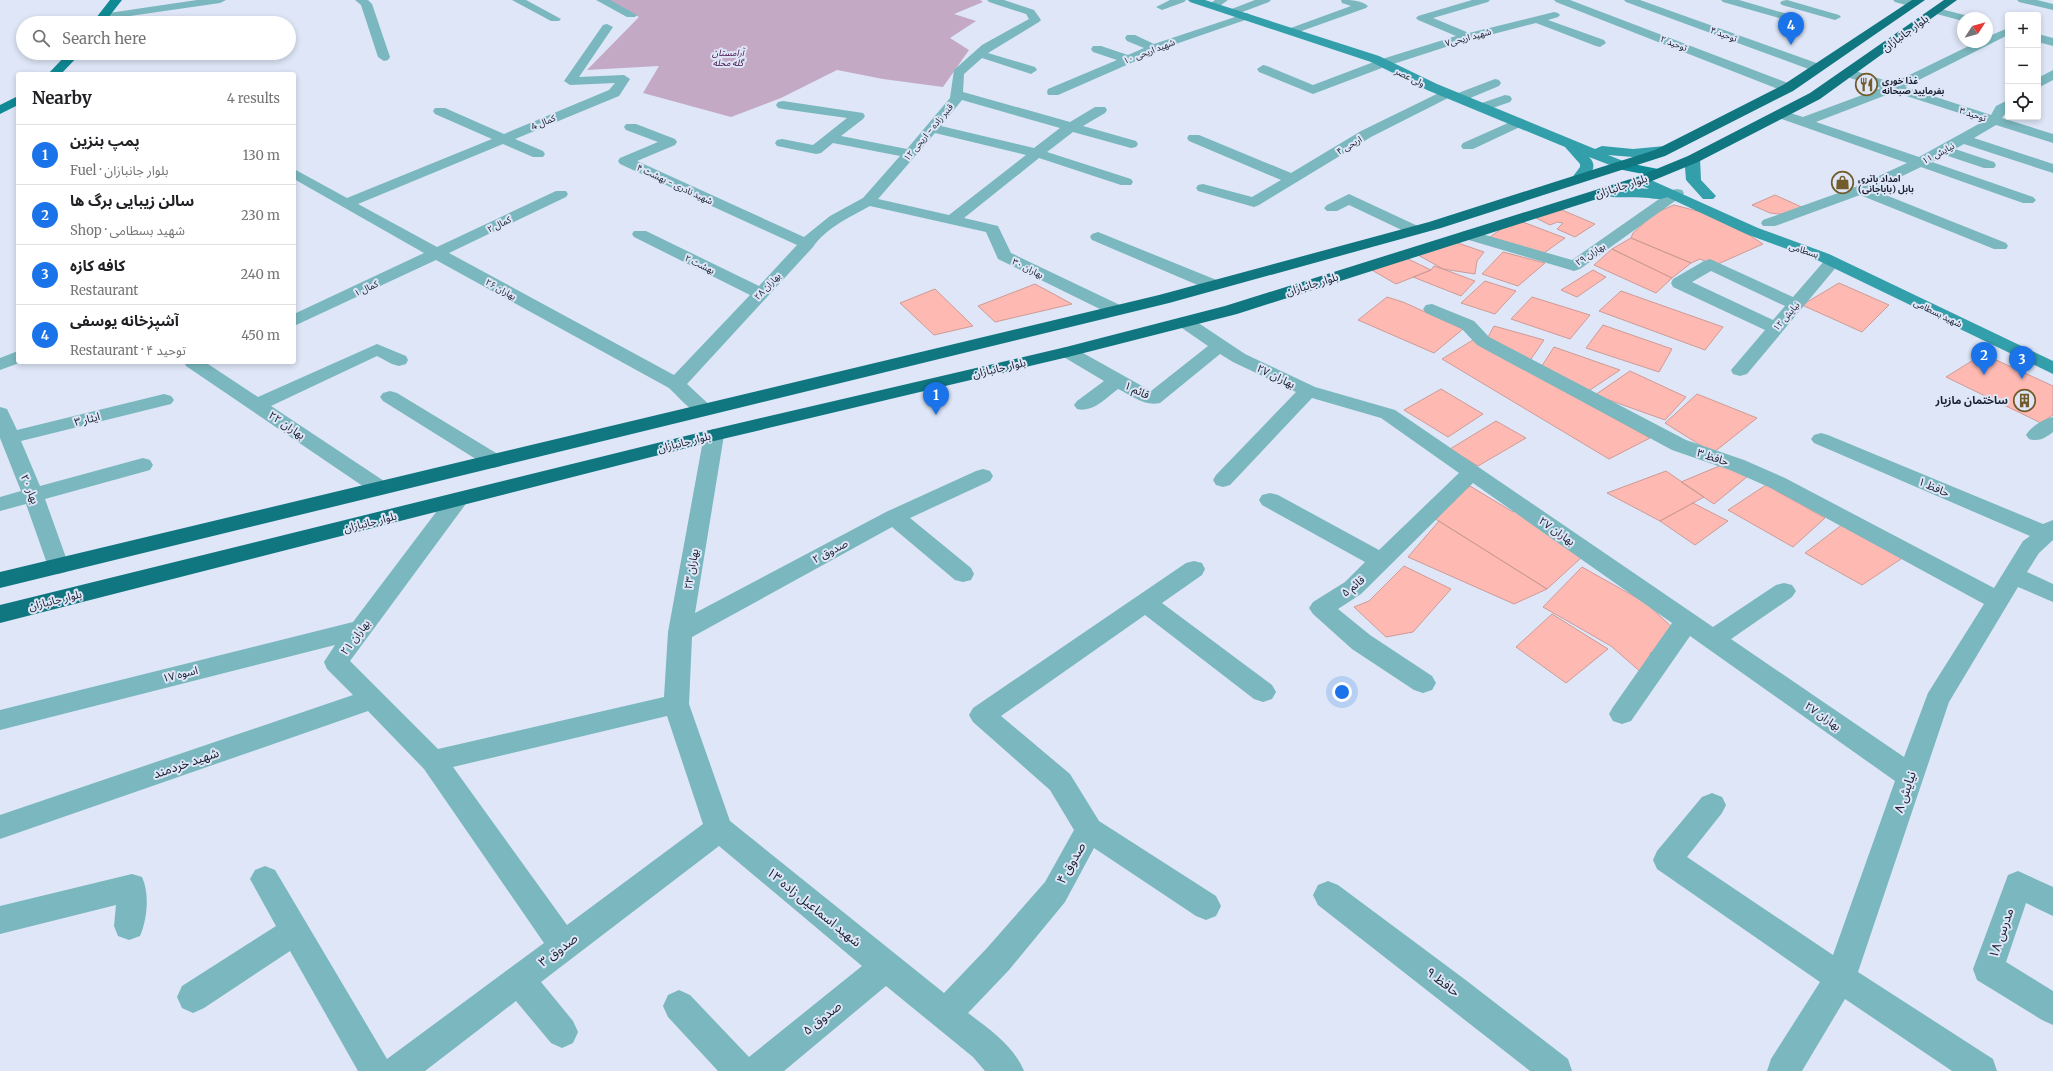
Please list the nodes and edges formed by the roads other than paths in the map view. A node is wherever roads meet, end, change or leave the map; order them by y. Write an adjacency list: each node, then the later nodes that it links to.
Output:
1 (116, 0): 27 (main road)
2 (220, 0): 28 (street)
3 (361, 0): 54 (street)
4 (518, 0): 32 (street)
5 (602, 0): 25 (street)
6 (993, 0): 53 (street, قنبر زاده - اریحی ۱۲)
7 (1180, 0): 20 (street)
8 (1194, 0): 19 (main road, ولی عصر)
9 (1265, 0): 24 (street)
10 (1484, 0): 43 (street)
11 (1560, 0): 42 (street, توحید ۲)
12 (1630, 0): 35 (street, توحید ۴)
13 (1727, 0): 22 (street)
14 (1952, 0): 23 (highway, بلوار جانبازان)
15 (2023, 0): 21 (street)
16 (1346, 1): 39 (street)
17 (1790, 1): 22 (street); 31 (street)
18 (1910, 1): 58 (highway, بلوار جانبازان)
19 (1218, 3): 24 (main road, ولی عصر)
20 (1162, 7)
21 (2053, 8)
22 (1765, 11): 34 (street)
23 (1937, 11): 30 (street); 62 (highway, بلوار جانبازان)
24 (1233, 12): 29 (main road, ولی عصر)
25 (631, 15)
26 (1554, 15): 33 (street, شهید اریحی۷)
27 (103, 16)
28 (124, 16)
29 (1247, 16): 39 (main road, ولی عصر); 50 (street, شهید اریحی ۱۰)
30 (1957, 16)
31 (1835, 17)
32 (555, 19)
33 (1535, 20): 40 (street, شهید اریحی۷); 49 (street)
34 (1797, 20)
35 (1692, 23): 42 (street); 58 (street, توحید ۴)
36 (1994, 26): 38 (street)
37 (607, 27): 88 (street, کمال 4)
38 (2005, 29)
39 (1292, 31): 57 (main road, ولی عصر)
40 (1488, 32): 43 (street, شهید اریحی۷); 44 (street)
41 (2005, 32): 46 (street)
42 (1650, 34): 67 (street, توحید ۲)
43 (1468, 37): 57 (street, شهید اریحی۷)
44 (1507, 37)
45 (1131, 38): 50 (street)
46 (1993, 38)
47 (2041, 39): 48 (street)
48 (2053, 42)
49 (1600, 43)
50 (1154, 48): 55 (street, شهید اریحی ۱۰)
51 (1974, 48): 68 (street)
52 (1096, 49): 55 (street)
53 (980, 54): 60 (street); 71 (street, قنبر زاده - اریحی ۱۲)
54 (384, 57)
55 (1127, 59): 70 (street, شهید اریحی ۱۰)
56 (68, 60): 61 (main road)
57 (1383, 63): 65 (street, شهید اریحی۷); 72 (main road, ولی عصر)
58 (1818, 68): 67 (highway, بلوار جانبازان)
59 (1263, 69): 65 (street, شهید اریحی۷)
60 (1031, 70)
61 (56, 72)
62 (1848, 73): 68 (street, توحید ۳); 81 (highway, بلوار جانبازان)
63 (2053, 74): 64 (street)
64 (2041, 82)
65 (1297, 83): 69 (street)
66 (1495, 83): 72 (street, اریحی ۴)
67 (1788, 88): 97 (highway, بلوار جانبازان)
68 (1893, 88): 82 (street); 83 (street, توحید ۳)
69 (1279, 90)
70 (1053, 92)
71 (956, 94): 85 (street); 87 (street, قنبر زاده - اریحی ۱۲)
72 (1452, 96): 77 (main road, ولی عصر); 109 (street, اریحی ۴)
73 (1505, 99): 77 (street)
74 (16, 101): 78 (main road)
75 (783, 105): 89 (street)
76 (2005, 106): 83 (street)
77 (1481, 108): 84 (main road, ولی عصر)
78 (0, 110)
79 (1100, 110): 85 (street)
80 (440, 111): 88 (street)
81 (1781, 114): 82 (street); 102 (highway, بلوار جانبازان)
82 (1805, 121): 103 (street)
83 (1994, 121): 91 (street, نیایش ۱۱); 92 (street, توحید ۳)
84 (1517, 123): 94 (main road, ولی عصر); 96 (street)
85 (1072, 126): 95 (street); 99 (street)
86 (631, 127): 128 (street, شهید نادری - بهشت ۴)
87 (932, 128): 99 (street); 101 (street, قنبر زاده - اریحی ۱۲)
88 (505, 138): 100 (street); 120 (street, کمال 4)
89 (829, 138): 93 (street); 101 (street)
90 (1194, 138): 109 (street)
91 (1963, 139): 98 (street, نیایش ۱۱); 106 (street)
92 (2053, 139)
93 (782, 143)
94 (1568, 143): 97 (main road); 105 (main road, ولی عصر); 110 (main road)
95 (1131, 144)
96 (1468, 146)
97 (1665, 150): 105 (highway, بلوار جانبازان)
98 (1945, 150): 103 (street, نیایش ۱۱); 104 (street)
99 (1037, 153): 111 (street); 122 (street)
100 (538, 154)
101 (910, 154): 119 (street, قنبر زاده - اریحی ۱۲)
102 (1693, 159): 108 (highway, بلوار جانبازان); 117 (main road)
103 (1921, 162): 113 (street, نیایش ۱۱); 118 (street)
104 (1989, 165)
105 (1622, 166): 108 (main road); 110 (highway, بلوار جانبازان)
106 (2053, 169)
107 (296, 174): 120 (street, بهاران ۲۶)
108 (1650, 176): 114 (highway, بلوار جانبازان); 116 (main road, بسطامی); 117 (main road, بسطامی)
109 (1292, 179): 112 (street, اریحی ۴)
110 (1578, 180): 124 (highway, بلوار جانبازان)
111 (1126, 182)
112 (1203, 188)
113 (1860, 190): 123 (street, نیایش ۱۱); 129 (street)
114 (1602, 192): 116 (main road); 126 (highway, بلوار جانبازان)
115 (561, 194): 130 (street, کمال ۲)
116 (1674, 195): 126 (street, بهاران ۲۹); 131 (main road, بسطامی)
117 (1708, 196): 123 (main road, بسطامی)
118 (2028, 200)
119 (868, 201): 122 (street); 128 (street, بهاران ۲۸)
120 (346, 204): 130 (street, بهاران ۲۶)
121 (1332, 208): 124 (street)
122 (952, 220): 136 (street, بهاران ۳۰)
123 (1769, 224): 131 (main road, بسطامی)
124 (1414, 230): 132 (highway, بلوار جانبازان)
125 (640, 234): 133 (street, بهشت ۲)
126 (1468, 235): 138 (highway, بلوار جانبازان)
127 (1098, 237): 132 (street)
128 (807, 244): 133 (street, بهاران ۲۸)
129 (2000, 246)
130 (438, 254): 137 (street, کمال ۱); 149 (street, بهاران ۲۶)
131 (1828, 260): 134 (street, نیایش ۱۲); 146 (main road, شهید بسطامی)
132 (1213, 285): 136 (highway, بلوار جانبازان)
133 (760, 293): 149 (street, بهاران ۲۸)
134 (1796, 305): 139 (street, نیایش ۱۲); 139 (street)
135 (1432, 309): 182 (street, حافظ ۳)
136 (1116, 310): 155 (highway, بلوار جانبازان)
137 (296, 320)
138 (1185, 322): 140 (street, بهاران ۲۷); 141 (highway, بلوار جانبازان)
139 (1775, 328): 147 (street, نیایش ۱۲)
140 (1220, 345): 148 (street, قائم ۱); 150 (street, بهاران ۲۷)
141 (1068, 352): 148 (street, قائم ۱); 158 (highway, بلوار جانبازان)
142 (16, 358): 144 (street)
143 (399, 360): 153 (street)
144 (0, 364)
145 (200, 364): 153 (street, بهاران ۲۲)
146 (2053, 368)
147 (1740, 370)
148 (1117, 381): 154 (street)
149 (676, 384): 155 (street, بهاران ۲۶)
150 (1308, 391): 164 (street, بهاران ۲۷); 166 (street)
151 (390, 398): 162 (street)
152 (164, 400): 161 (street, ایثار ۳)
153 (257, 405): 167 (street, بهاران ۲۲)
154 (1084, 405)
155 (705, 410): 162 (highway, بلوار جانبازان)
156 (0, 413): 161 (street, بهار ۲۰)
157 (2053, 423): 159 (street)
158 (714, 435): 169 (highway, بلوار جانبازان); 187 (street, بهاران ۲۳)
159 (2036, 435)
160 (1821, 439): 173 (street, حافظ ۱)
161 (8, 449): 168 (street, بهار ۲۰)
162 (494, 461): 167 (highway, بلوار جانبازان)
163 (143, 465): 168 (street)
164 (1472, 472): 174 (street, قائم ۵); 185 (street, بهاران ۲۷)
165 (982, 476): 172 (street, صدوق ۲)
166 (1224, 480)
167 (380, 488): 175 (highway, بلوار جانبازان)
168 (33, 495): 171 (street); 175 (street, بهار ۲۰)
169 (457, 500): 184 (highway, بلوار جانبازان); 186 (street, بهاران ۲۱)
170 (1270, 500): 174 (street)
171 (0, 504)
172 (894, 516): 177 (street); 187 (street, صدوق ۲)
173 (2050, 531): 178 (street, نیایش ۸)
174 (1381, 561): 189 (street, قائم ۵)
175 (58, 566): 179 (highway, بلوار جانبازان)
176 (1194, 570): 183 (street)
177 (963, 574)
178 (2014, 575): 181 (street); 182 (street, نیایش ۸)
179 (0, 580)
180 (1784, 591): 188 (street)
181 (2053, 594)
182 (1998, 600): 196 (street, نیایش ۸)
183 (1145, 602): 190 (street); 200 (street, صدوق ۴)
184 (0, 614)
185 (1687, 621): 188 (street, بهاران ۲۷); 193 (street)
186 (361, 629): 191 (street, بهاران ۲۱); 194 (street, اسوه ۱۷)
187 (680, 632): 192 (street, بهاران ۲۳)
188 (1714, 639): 196 (street, بهاران ۲۷)
189 (1423, 684)
190 (1263, 692)
191 (372, 699): 195 (street, بهاران ۲۱); 198 (street, شهید خردمند)
192 (676, 704): 195 (street); 199 (street)
193 (1622, 714)
194 (0, 720)
195 (433, 761): 208 (street, بهاران ۲۱)
196 (1910, 776): 210 (street, نیایش ۸)
197 (1712, 805): 210 (street)
198 (0, 827)
199 (719, 829): 208 (street, صدوق ۳); 209 (street, شهید اسماعیل زاده ۱۳)
200 (1089, 830): 204 (street); 215 (street, صدوق ۴)
201 (265, 879): 207 (street)
202 (1328, 895): 222 (street, حافظ ۹)
203 (2053, 902): 214 (street, مدرس ۱۸)
204 (1206, 906)
205 (0, 920): 206 (street)
206 (129, 926)
207 (295, 931): 212 (street); 217 (street)
208 (564, 946): 211 (street, صدوق ۳)
209 (886, 966): 215 (street, شهید اسماعیل زاده ۱۳); 220 (street, صدوق ۵)
210 (1840, 978): 223 (street, نیایش ۸); 224 (street)
211 (518, 980): 216 (street); 218 (street, صدوق ۳)
212 (193, 997)
213 (679, 1006): 219 (street)
214 (2053, 1009)
215 (945, 1014): 221 (street, شهید اسماعیل زاده ۱۳)
216 (562, 1032)
217 (376, 1071)
218 (398, 1071)
219 (740, 1071)
220 (758, 1071)
221 (1008, 1071)
222 (1556, 1071)
223 (1782, 1071)
224 (1981, 1071)

